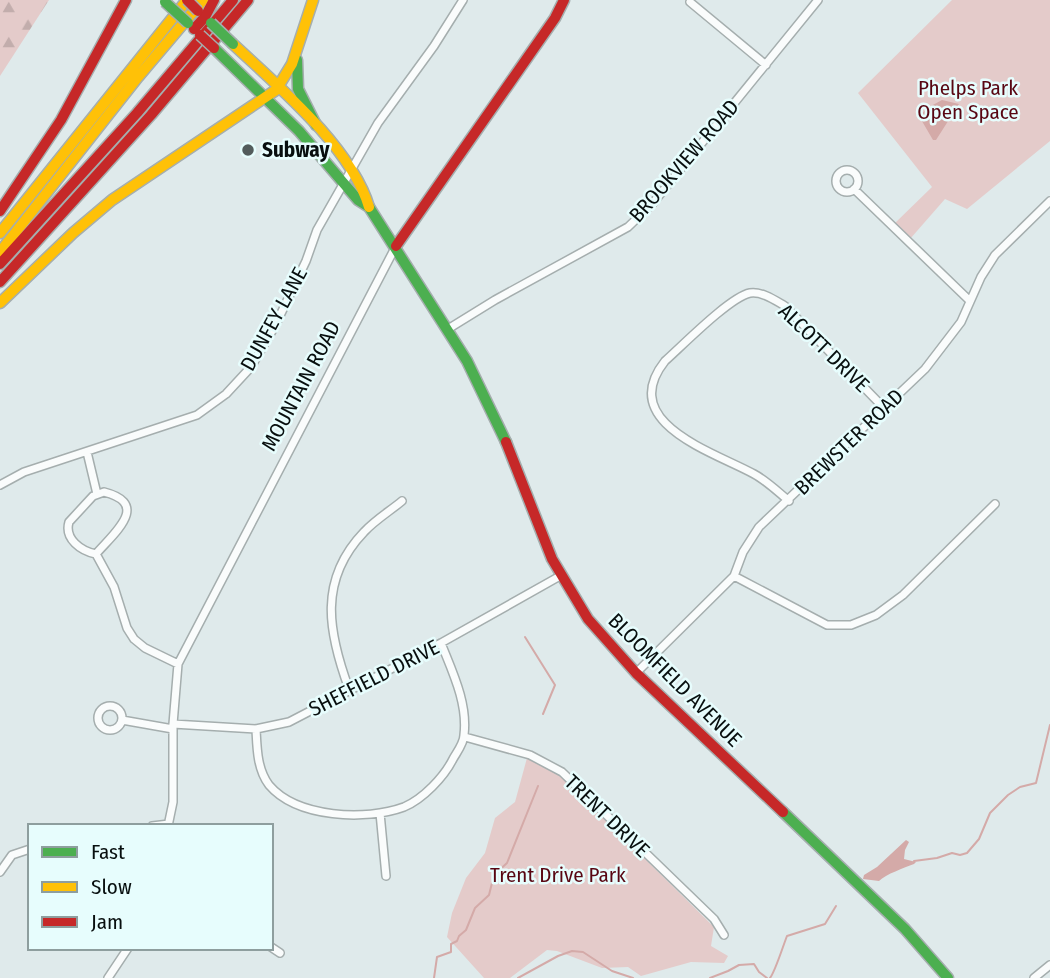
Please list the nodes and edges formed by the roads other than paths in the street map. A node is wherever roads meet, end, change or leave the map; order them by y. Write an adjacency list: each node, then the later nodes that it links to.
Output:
1 (126, 0): 27 (main road)
2 (187, 0): 14 (main road, BLOOMFIELD AVENUE, bridge); 28 (main road)
3 (203, 0): 30 (main road)
4 (214, 0): 14 (main road)
5 (224, 0): 14 (main road)
6 (233, 0): 31 (main road)
7 (248, 0): 32 (main road)
8 (313, 0): 16 (main road)
9 (463, 0): 22 (street, DUNFEY LANE)
10 (564, 0): 29 (main road, MOUNTAIN ROAD)
11 (818, 0): 17 (street, BROOKVIEW ROAD)
12 (164, 1): 15 (main road, BLOOMFIELD AVENUE, bridge)
13 (691, 2): 17 (street)
14 (205, 17): 15 (main road); 18 (main road, BLOOMFIELD AVENUE, bridge)
15 (194, 29): 19 (main road, BLOOMFIELD AVENUE, bridge)
16 (296, 51): 18 (main road); 20 (main road)
17 (766, 65): 35 (street, BROOKVIEW ROAD)
18 (279, 87): 19 (main road); 20 (main road, BLOOMFIELD AVENUE)
19 (267, 98): 21 (main road, BLOOMFIELD AVENUE); 34 (main road)
20 (316, 125): 21 (main road); 22 (main road, BLOOMFIELD AVENUE)
21 (304, 136): 23 (main road, BLOOMFIELD AVENUE)
22 (352, 171): 23 (street, DUNFEY LANE); 26 (main road, BLOOMFIELD AVENUE)
23 (345, 184): 26 (main road, BLOOMFIELD AVENUE); 37 (street, DUNFEY LANE)
24 (854, 189): 33 (street)
25 (1050, 201): 33 (street, BREWSTER ROAD)
26 (369, 207): 29 (main road, BLOOMFIELD AVENUE)
27 (0, 211)
28 (0, 233)
29 (396, 246): 35 (main road, BLOOMFIELD AVENUE); 47 (street, MOUNTAIN ROAD)
30 (0, 252)
31 (0, 264)
32 (0, 282)
33 (970, 301): 36 (street, BREWSTER ROAD)
34 (0, 303)
35 (448, 330): 44 (main road, BLOOMFIELD AVENUE)
36 (884, 408): 41 (street, BREWSTER ROAD); 41 (street, ALCOTT DRIVE)
37 (87, 452): 38 (street, DUNFEY LANE); 39 (street)
38 (0, 485)
39 (97, 494): 43 (street); 43 (street)
40 (402, 501): 49 (street)
41 (789, 501): 45 (street, BREWSTER ROAD)
42 (995, 504): 45 (street)
43 (96, 554): 47 (street)
44 (560, 576): 46 (street, SHEFFIELD DRIVE); 48 (main road, BLOOMFIELD AVENUE)
45 (734, 576): 48 (street, BREWSTER ROAD)
46 (441, 643): 49 (street, SHEFFIELD DRIVE); 53 (street)
47 (178, 664): 51 (street, MOUNTAIN ROAD)
48 (636, 673): 65 (main road, BLOOMFIELD AVENUE)
49 (349, 689): 52 (street, SHEFFIELD DRIVE)
50 (122, 720): 51 (street, SHEFFIELD DRIVE)
51 (173, 727): 52 (street, SHEFFIELD DRIVE); 55 (street, MOUNTAIN ROAD)
52 (256, 729): 54 (street)
53 (465, 737): 54 (street); 59 (street, TRENT DRIVE)
54 (380, 813): 58 (street)
55 (169, 824)
56 (28, 850): 57 (street)
57 (0, 872)
58 (386, 876)
59 (724, 935)
60 (273, 948): 62 (street)
61 (127, 950): 64 (street)
62 (280, 953)
63 (1050, 965): 66 (street)
64 (108, 978)
65 (948, 978)
66 (1034, 978)

